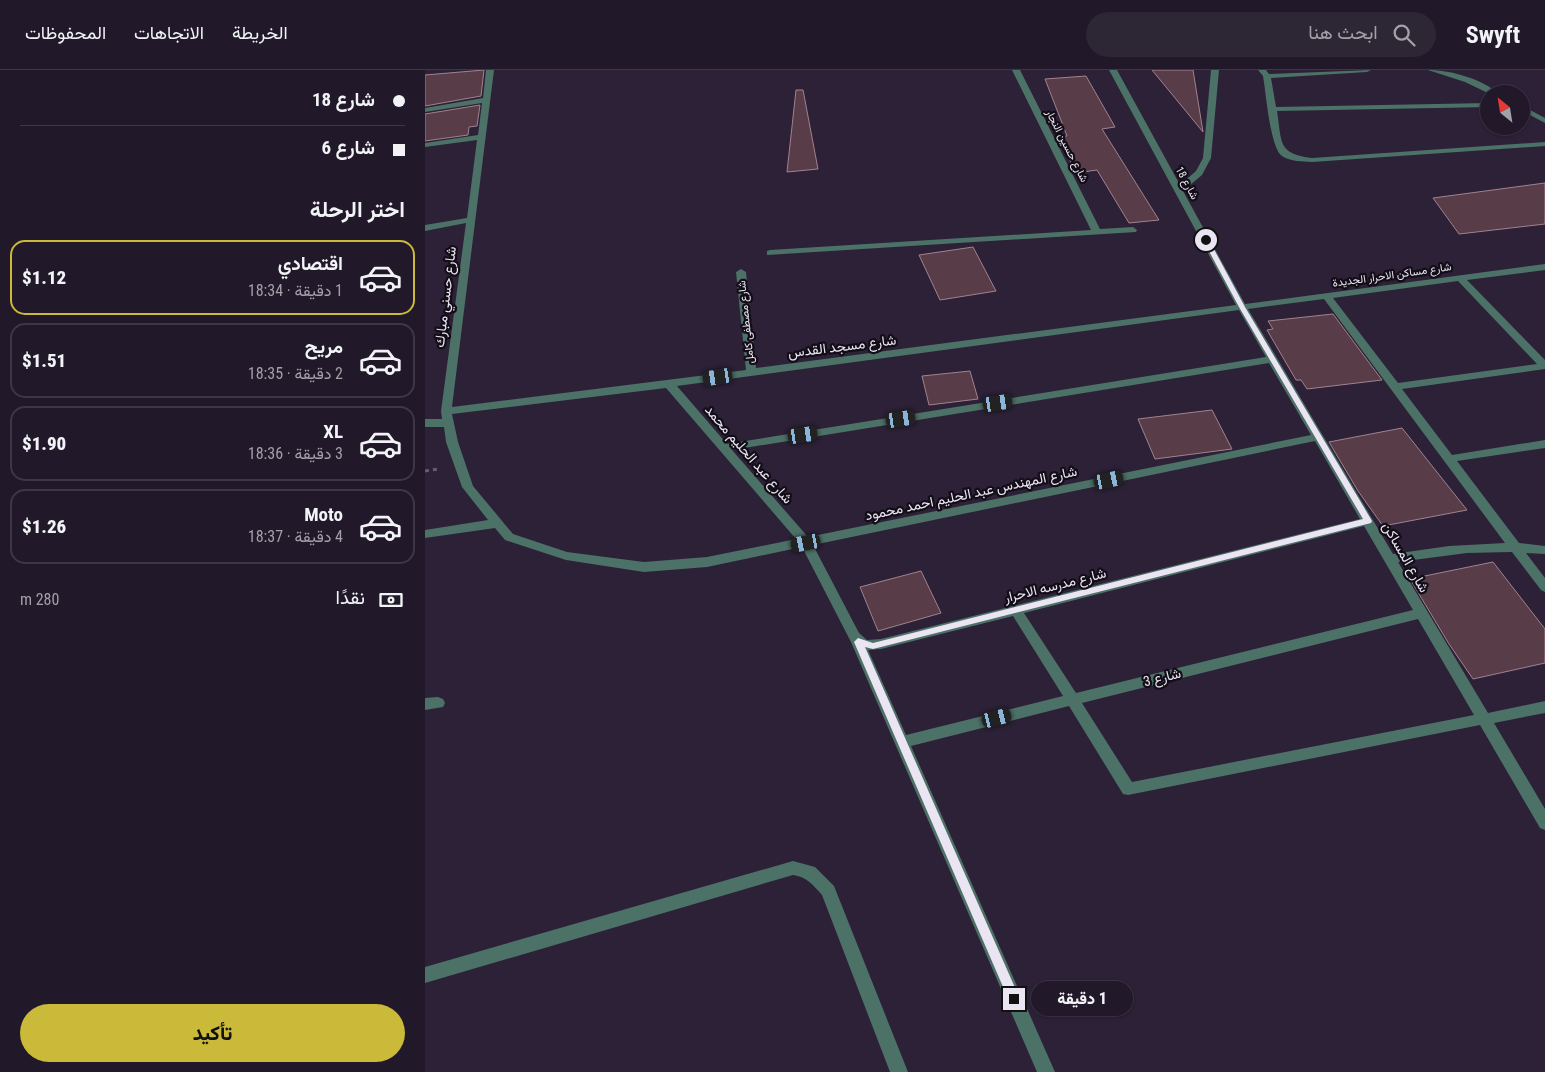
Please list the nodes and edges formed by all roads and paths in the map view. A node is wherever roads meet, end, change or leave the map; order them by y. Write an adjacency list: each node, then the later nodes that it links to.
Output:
1 (490, 70): 9 (street, شارع حسني مبارك)
2 (1016, 70): 22 (street, شارع حسين النجار)
3 (1113, 70): 18 (street, شارع 18)
4 (1215, 70): 18 (street)
5 (1367, 70): 7 (street)
6 (1432, 70): 8 (street)
7 (1265, 73): 11 (street)
8 (1480, 86)
9 (485, 100): 12 (street); 15 (street, شارع حسني مبارك)
10 (1480, 105): 11 (street)
11 (1274, 109): 16 (street)
12 (425, 110)
13 (1530, 112): 14 (street)
14 (1545, 121)
15 (481, 137): 17 (street); 19 (street, شارع حسني مبارك)
16 (1545, 144)
17 (425, 145)
18 (1178, 190): 28 (street, شارع 18)
19 (469, 220): 20 (street); 34 (street, شارع حسني مبارك)
20 (425, 228)
21 (1133, 230): 22 (street)
22 (1097, 232): 23 (street)
23 (770, 253)
24 (1545, 267): 26 (street, شارع مساكن الاحرار الجديدة)
25 (741, 272): 31 (street, شارع مصطفى كامل)
26 (1460, 278): 27 (street, شارع مساكن الاحرار الجديدة); 30 (street)
27 (1327, 296): 28 (street, شارع مساكن الاحرار الجديدة); 33 (street)
28 (1242, 307): 29 (street, شارع المساكن); 31 (street, شارع مسجد القدس)
29 (1273, 359): 37 (street, شارع المساكن); 39 (street)
30 (1545, 366): 33 (street)
31 (751, 372): 32 (street, شارع مسجد القدس)
32 (669, 384): 34 (street, شارع مسجد القدس); 39 (street, شارع عبد الحليم محمد)
33 (1395, 387): 40 (street)
34 (446, 411): 36 (street, شارع حسني مبارك)
35 (425, 423): 36 (street)
36 (448, 423): 42 (street, شارع حسني مبارك)
37 (1318, 436): 41 (street, شارع المساكن); 44 (street, شارع المهندس عبد الحليم احمد محمود)
38 (1545, 444): 40 (street)
39 (724, 448): 44 (street, شارع عبد الحليم محمد)
40 (1448, 459): 45 (street)
41 (1368, 521): 47 (street, شارع المساكن); 49 (street, شارع مدرسه الاحرار)
42 (497, 523): 43 (street); 44 (street, شارع حسني مبارك)
43 (425, 534)
44 (806, 543): 51 (street)
45 (1513, 546): 46 (street); 47 (street); 48 (street)
46 (1545, 550)
47 (1390, 559): 50 (street, شارع المساكن)
48 (1545, 588)
49 (1016, 610): 51 (street, شارع مدرسه الاحرار); 52 (street)
50 (1421, 613): 52 (street, شارع 3); 54 (street, شارع المساكن)
51 (858, 642): 55 (street)
52 (1073, 699): 54 (street); 55 (street, شارع 3)
53 (1545, 707): 54 (street)
54 (1483, 719): 56 (street, شارع المساكن)
55 (902, 742): 59 (street)
56 (1545, 823)
57 (425, 975): 58 (street)
58 (899, 1072)
59 (1046, 1072)

